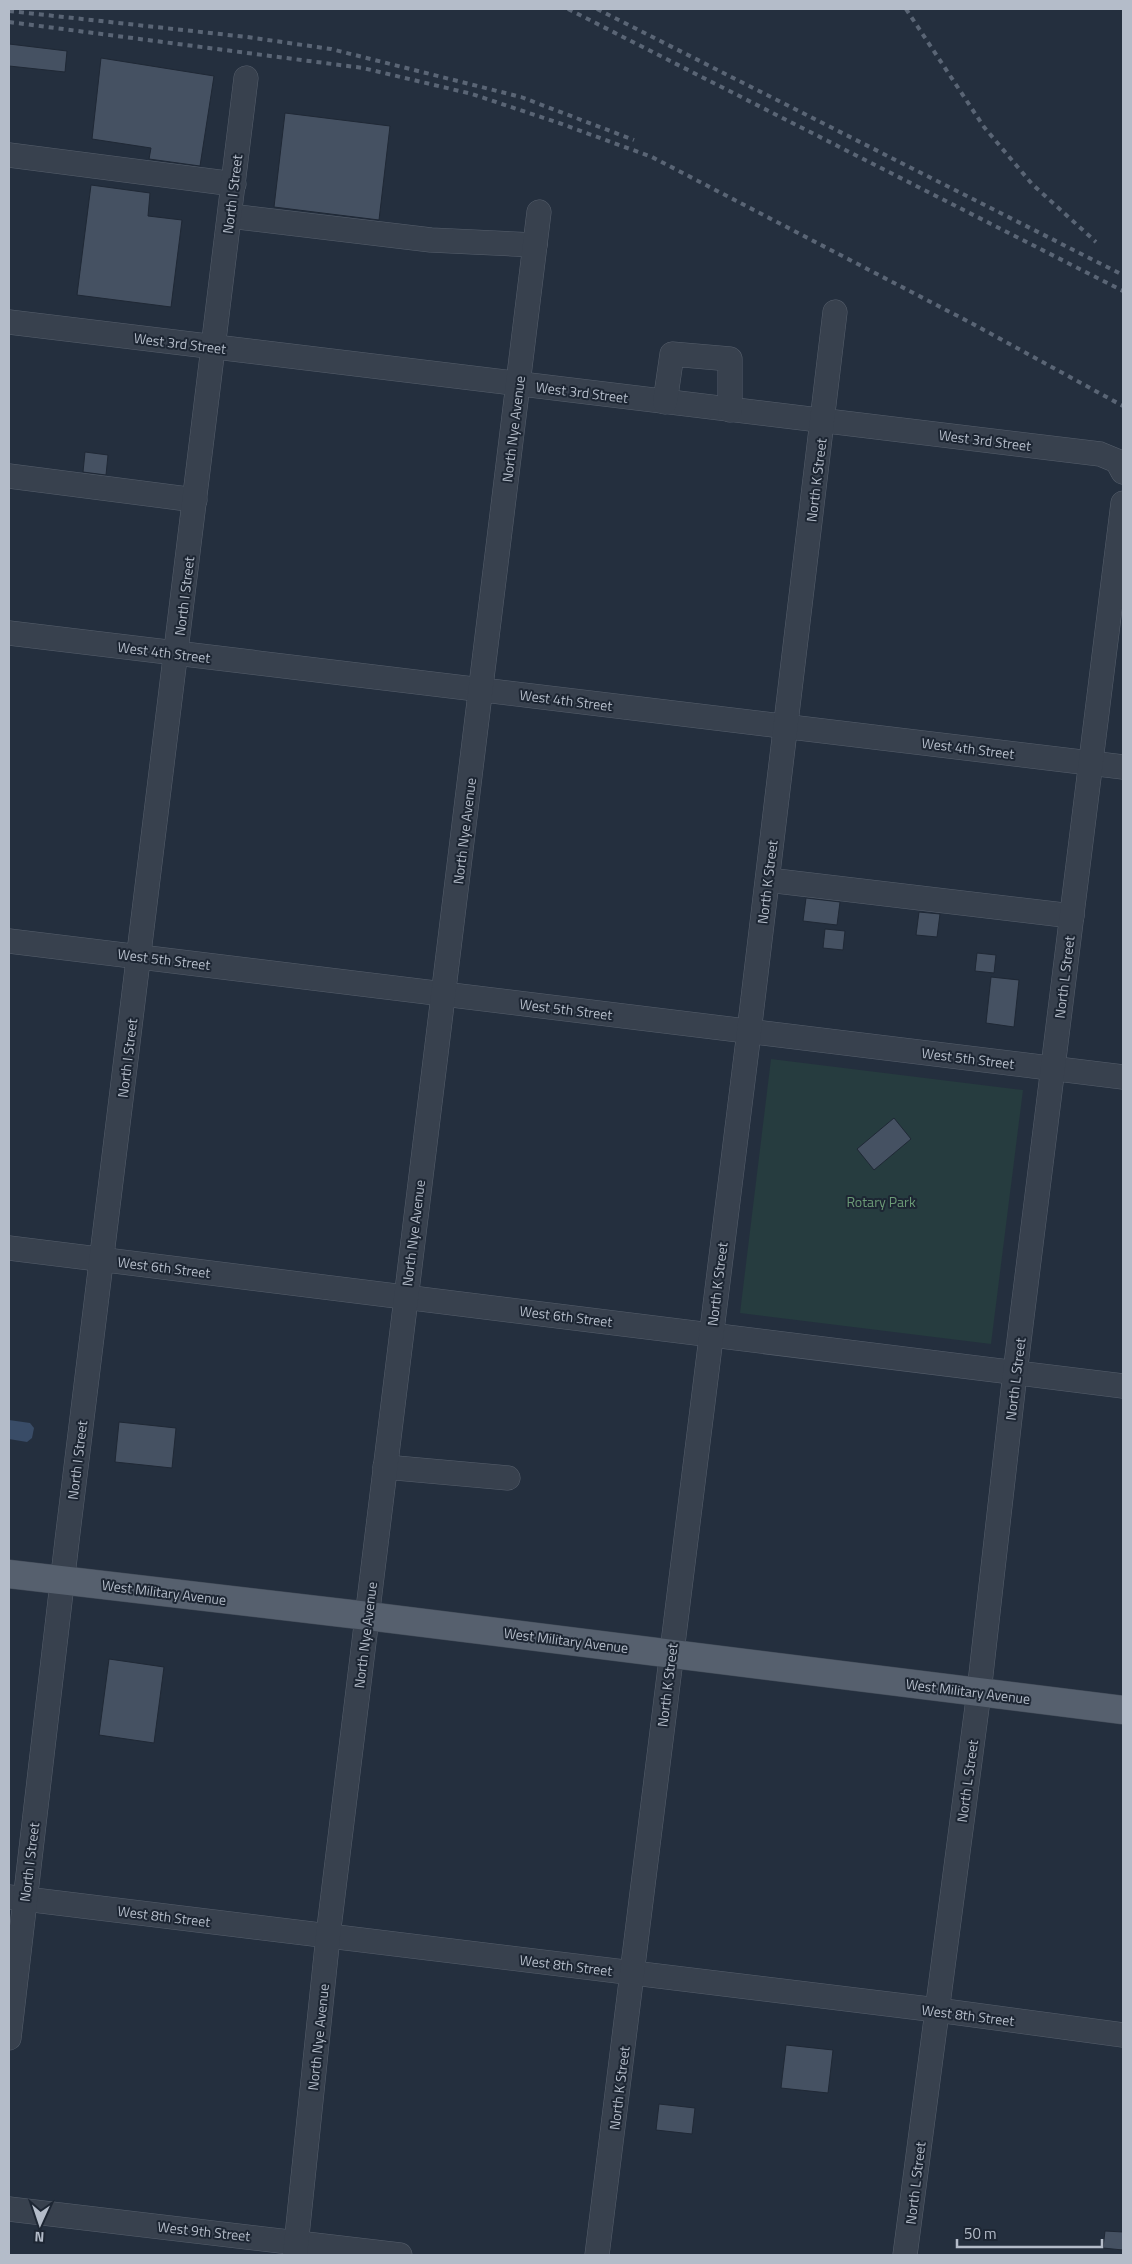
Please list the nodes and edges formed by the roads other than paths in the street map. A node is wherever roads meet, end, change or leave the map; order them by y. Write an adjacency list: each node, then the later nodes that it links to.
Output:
1 (246, 78): 3 (street, North I Street)
2 (9, 155): 3 (street)
3 (234, 184): 5 (street, North I Street)
4 (539, 212): 6 (street, North Nye Avenue)
5 (230, 216): 6 (street); 9 (street, North I Street)
6 (535, 245): 10 (street, North Nye Avenue)
7 (835, 312): 13 (street, North K Street)
8 (9, 322): 9 (street, West 3rd Street)
9 (215, 348): 10 (street, West 3rd Street); 16 (street, North I Street)
10 (518, 385): 11 (street, West 3rd Street); 21 (street, North Nye Avenue)
11 (666, 402): 12 (street, West 3rd Street); 12 (street)
12 (730, 410): 13 (street, West 3rd Street)
13 (823, 421): 14 (street, West 3rd Street); 22 (street, North K Street)
14 (1123, 470)
15 (9, 476): 16 (street)
16 (195, 500): 20 (street, North I Street)
17 (1123, 503): 18 (street, North L Street)
18 (1118, 594): 23 (street, North L Street)
19 (9, 633): 20 (street, West 4th Street)
20 (177, 654): 21 (street, West 4th Street); 28 (street, North I Street)
21 (482, 690): 22 (street, West 4th Street); 29 (street, North Nye Avenue)
22 (786, 726): 23 (street, West 4th Street); 25 (street, North K Street)
23 (1092, 763): 24 (street, West 4th Street); 26 (street, North L Street)
24 (1123, 767)
25 (768, 880): 26 (street); 30 (street, North K Street)
26 (1072, 916): 31 (street, North L Street)
27 (9, 941): 28 (street, West 5th Street)
28 (139, 956): 29 (street, West 5th Street); 34 (street, North I Street)
29 (443, 993): 30 (street, West 5th Street); 35 (street, North Nye Avenue)
30 (749, 1032): 31 (street, West 5th Street); 36 (street, North K Street)
31 (1052, 1069): 32 (street, West 5th Street); 37 (street, North L Street)
32 (1123, 1077)
33 (9, 1248): 34 (street, West 6th Street)
34 (101, 1259): 35 (street, West 6th Street); 42 (street, North I Street)
35 (406, 1296): 36 (street, West 6th Street); 39 (street, North Nye Avenue)
36 (711, 1335): 37 (street, West 6th Street); 44 (street, North K Street)
37 (1015, 1373): 38 (street, West 6th Street); 45 (street, North L Street)
38 (1123, 1386)
39 (385, 1467): 40 (street); 43 (street, North Nye Avenue)
40 (508, 1478)
41 (9, 1574): 42 (main road, West Military Avenue)
42 (62, 1580): 43 (main road, West Military Avenue); 47 (street, North I Street)
43 (368, 1616): 44 (main road, West Military Avenue); 48 (street, North Nye Avenue)
44 (671, 1653): 45 (main road, West Military Avenue); 49 (street, North K Street)
45 (979, 1692): 46 (main road, West Military Avenue); 50 (street, North L Street)
46 (1123, 1710)
47 (17, 1898): 48 (street, West 8th Street); 52 (street, North I Street)
48 (328, 1936): 49 (street, West 8th Street); 54 (street, North Nye Avenue)
49 (634, 1973): 50 (street, West 8th Street); 56 (street, North K Street)
50 (937, 2010): 51 (street, West 8th Street); 57 (street, North L Street)
51 (1123, 2035)
52 (9, 2038)
53 (9, 2209): 54 (street, West 9th Street)
54 (296, 2249): 55 (street, West 9th Street)
55 (400, 2255)
56 (598, 2255)
57 (905, 2255)

